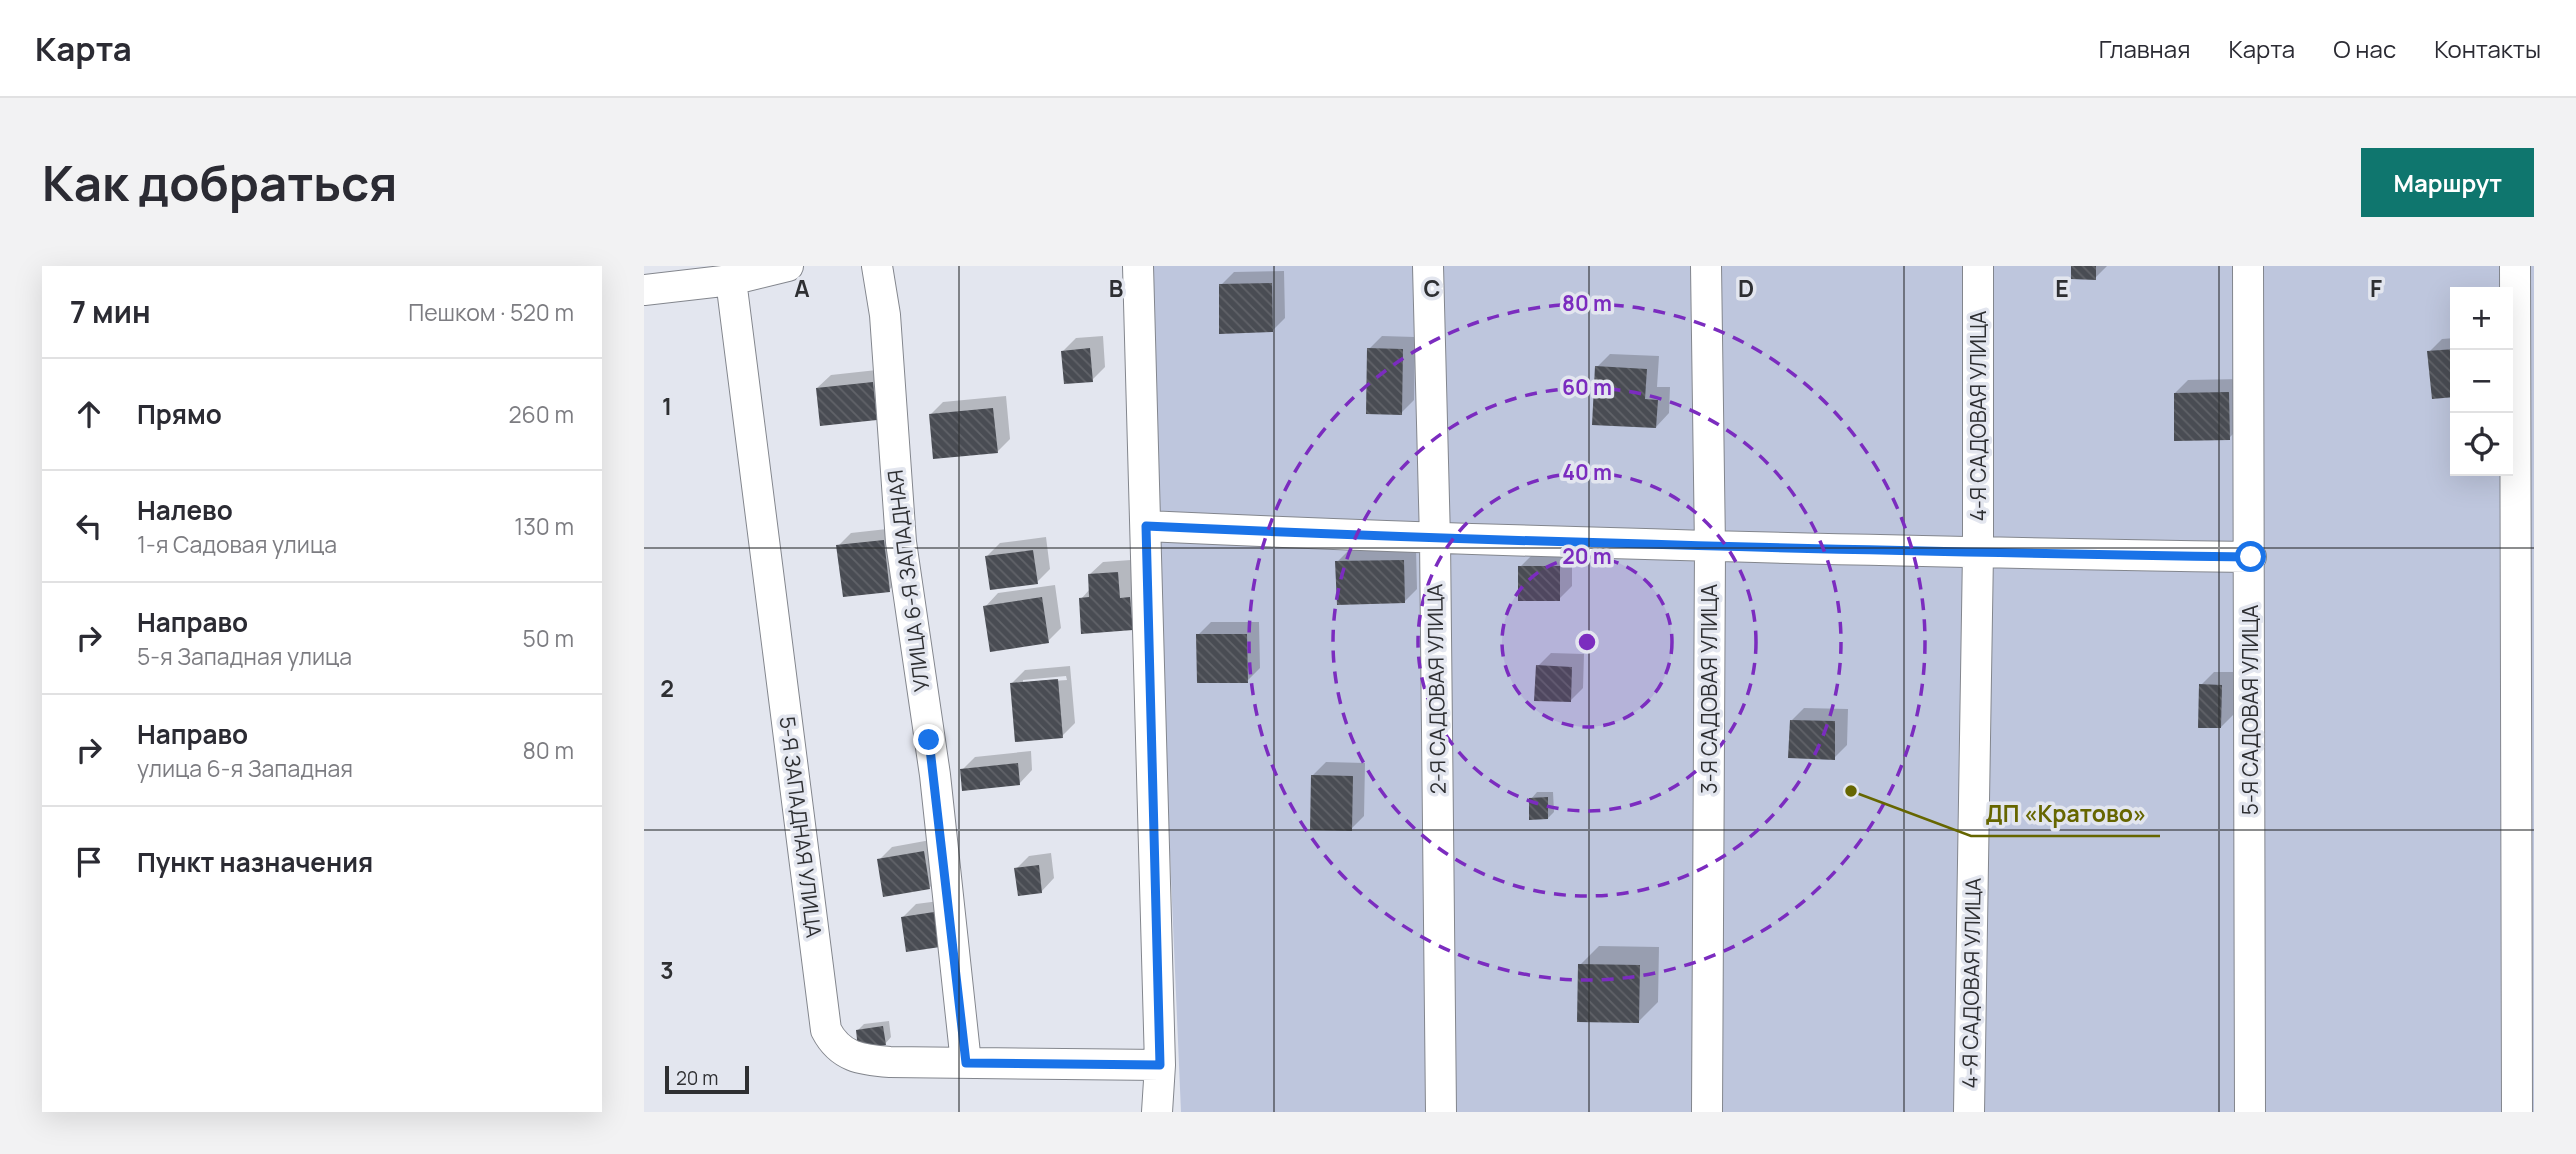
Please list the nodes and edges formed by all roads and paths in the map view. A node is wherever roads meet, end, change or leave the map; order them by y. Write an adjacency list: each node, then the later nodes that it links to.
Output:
1 (788, 266): 9 (street)
2 (877, 266): 16 (street, УЛИЦА 6-Я ЗАПАДНАЯ)
3 (1138, 266): 11 (street)
4 (1428, 266): 12 (street, 2-Я САДОВАЯ УЛИЦА)
5 (1706, 266): 13 (street, 3-Я САДОВАЯ УЛИЦА)
6 (1978, 266): 14 (street, 4-Я САДОВАЯ УЛИЦА)
7 (2248, 266): 15 (street, 5-Я САДОВАЯ УЛИЦА)
8 (2515, 266): 23 (street)
9 (732, 280): 10 (street); 16 (street, 5-Я ЗАПАДНАЯ УЛИЦА)
10 (644, 290)
11 (1146, 526): 12 (street); 17 (street)
12 (1435, 540): 13 (street); 19 (street, 2-Я САДОВАЯ УЛИЦА)
13 (1710, 548): 14 (street); 20 (street, 3-Я САДОВАЯ УЛИЦА)
14 (1978, 552): 15 (street); 21 (street, 4-Я САДОВАЯ УЛИЦА)
15 (2251, 557): 22 (street, 5-Я САДОВАЯ УЛИЦА)
16 (966, 1063): 17 (street, 5-Я ЗАПАДНАЯ УЛИЦА)
17 (1160, 1065): 18 (street)
18 (1157, 1112)
19 (1441, 1112)
20 (1707, 1112)
21 (1969, 1112)
22 (2250, 1112)
23 (2517, 1112)

